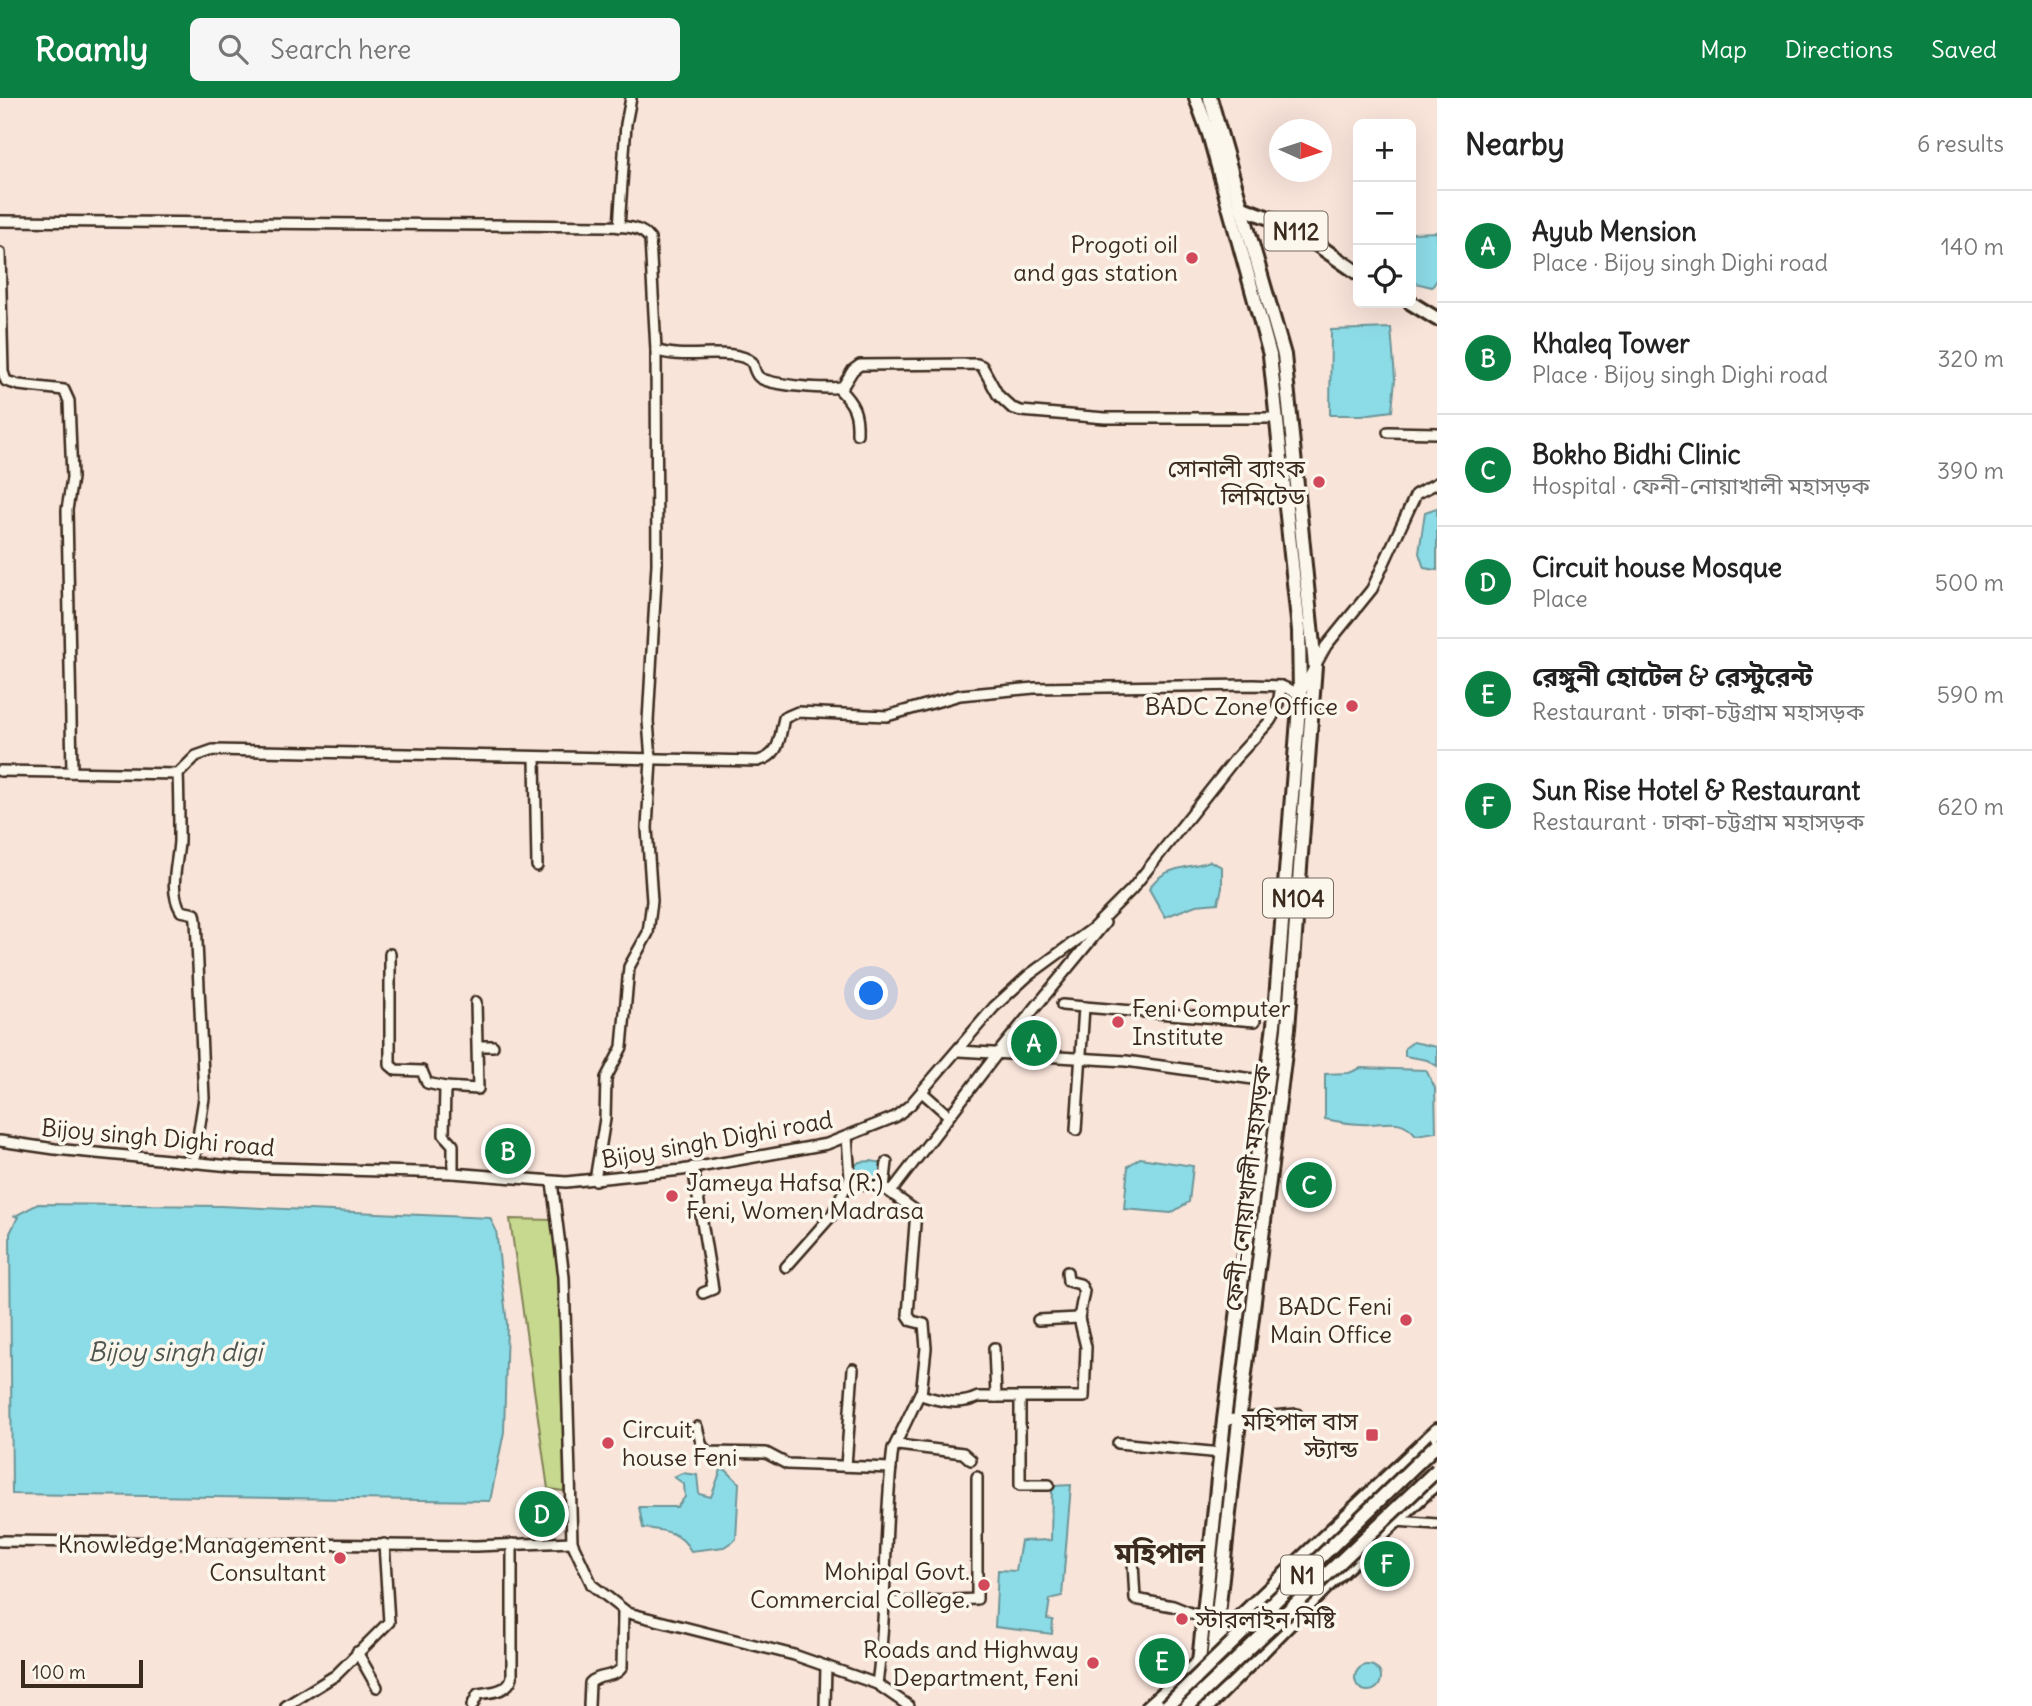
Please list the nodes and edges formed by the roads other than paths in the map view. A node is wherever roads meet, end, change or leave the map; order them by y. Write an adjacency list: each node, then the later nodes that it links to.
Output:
1 (631, 98): 7 (street)
2 (1196, 98): 4 (highway, ফেনী-নোয়াখালী মহাসড়ক / N104)
3 (1210, 98): 5 (highway, ফেনী-নোয়াখালী মহাসড়ক / N104)
4 (1227, 200): 5 (highway, N112); 14 (highway, ফেনী-নোয়াখালী মহাসড়ক / N104)
5 (1245, 210): 9 (highway, N112); 19 (highway, ফেনী-নোয়াখালী মহাসড়ক / N104)
6 (0, 221): 7 (street)
7 (619, 227): 12 (street)
8 (0, 253): 25 (street)
9 (1353, 270)
10 (1416, 306): 11 (highway)
11 (1437, 318)
12 (656, 350): 13 (street); 23 (street)
13 (839, 389): 14 (street); 17 (street)
14 (1276, 418): 21 (highway, ফেনী-নোয়াখালী মহাসড়ক / N104)
15 (1388, 432): 16 (street)
16 (1437, 432)
17 (857, 434)
18 (1437, 483): 19 (street)
19 (1315, 666): 21 (street); 66 (highway, ফেনী-নোয়াখালী মহাসড়ক / N104)
20 (1281, 686): 21 (street); 23 (street); 36 (street, Bijoy singh Dighi road)
21 (1300, 694): 39 (highway, ফেনী-নোয়াখালী মহাসড়ক / N104)
22 (535, 758): 23 (street); 26 (street); 27 (street)
23 (651, 760): 51 (street)
24 (0, 771): 25 (street)
25 (72, 772): 26 (street)
26 (178, 774): 47 (street)
27 (537, 866)
28 (1116, 912): 37 (street)
29 (390, 954): 40 (street)
30 (476, 1002): 34 (street)
31 (1062, 1005): 32 (street)
32 (1084, 1007): 33 (street); 38 (street)
33 (1255, 1021)
34 (478, 1046): 35 (street); 40 (street)
35 (493, 1046)
36 (959, 1051): 37 (street); 41 (street, Bijoy singh Dighi road)
37 (997, 1054): 38 (street); 42 (street)
38 (1080, 1060): 39 (street); 43 (street)
39 (1267, 1081): 65 (highway, ফেনী-নোয়াখালী মহাসড়ক / N104)
40 (445, 1087): 49 (street)
41 (922, 1092): 42 (street); 44 (street, Bijoy singh Dighi road)
42 (949, 1116): 53 (street)
43 (1076, 1130)
44 (846, 1137): 48 (street, Bijoy singh Dighi road); 50 (street)
45 (0, 1141): 47 (street, Bijoy singh Dighi road)
46 (887, 1162): 53 (street)
47 (194, 1163): 49 (street, Bijoy singh Dighi road)
48 (692, 1167): 51 (street, Bijoy singh Dighi road); 56 (street)
49 (453, 1173): 52 (street, Bijoy singh Dighi road)
50 (850, 1178): 53 (street); 54 (street)
51 (595, 1180): 52 (street, Bijoy singh Dighi road)
52 (552, 1182): 83 (street)
53 (887, 1190): 61 (street)
54 (786, 1267)
55 (1068, 1272): 57 (street)
56 (703, 1293)
57 (1079, 1318): 58 (street); 63 (street)
58 (1038, 1320)
59 (994, 1348): 62 (street)
60 (853, 1369): 74 (street)
61 (920, 1393): 62 (street); 71 (street)
62 (996, 1397): 63 (street)
63 (1020, 1398): 79 (street)
64 (1297, 1414): 66 (street)
65 (1224, 1420): 66 (street); 72 (highway, ফেনী-নোয়াখালী মহাসড়ক / N104)
66 (1239, 1421): 90 (highway, ফেনী-নোয়াখালী মহাসড়ক / N104)
67 (696, 1427): 74 (street)
68 (1437, 1430): 90 (highway)
69 (1118, 1443): 72 (street)
70 (1437, 1444): 102 (highway, N1, bridge)
71 (895, 1445): 73 (street); 75 (street)
72 (1221, 1453): 89 (highway, ফেনী-নোয়াখালী মহাসড়ক / N104)
73 (971, 1460)
74 (846, 1466): 75 (street)
75 (891, 1468): 87 (street)
76 (1437, 1470): 103 (highway, N1, bridge)
77 (977, 1478): 87 (street)
78 (1437, 1482): 80 (highway)
79 (1049, 1485)
80 (1396, 1521): 81 (street); 105 (highway)
81 (1437, 1524)
82 (0, 1541): 85 (street)
83 (572, 1542): 84 (street); 88 (street)
84 (512, 1544): 85 (street); 97 (street)
85 (384, 1545): 91 (street)
86 (1133, 1563): 89 (street)
87 (884, 1603): 94 (street)
88 (623, 1609): 93 (street); 98 (street)
89 (1203, 1618): 92 (highway, ফেনী-নোয়াখালী মহাসড়ক / N104)
90 (1216, 1643): 92 (highway); 105 (highway, ফেনী-নোয়াখালী মহাসড়ক / N104)
91 (357, 1652): 95 (street); 96 (street)
92 (1199, 1662): 101 (highway); 104 (highway, ফেনী-নোয়াখালী মহাসড়ক / N104)
93 (826, 1666): 94 (street); 99 (street)
94 (877, 1684): 100 (street)
95 (377, 1686)
96 (286, 1706)
97 (472, 1706)
98 (589, 1706)
99 (825, 1706)
100 (909, 1706)
101 (1149, 1706)
102 (1167, 1706)
103 (1188, 1706)
104 (1197, 1706)
105 (1208, 1706)

